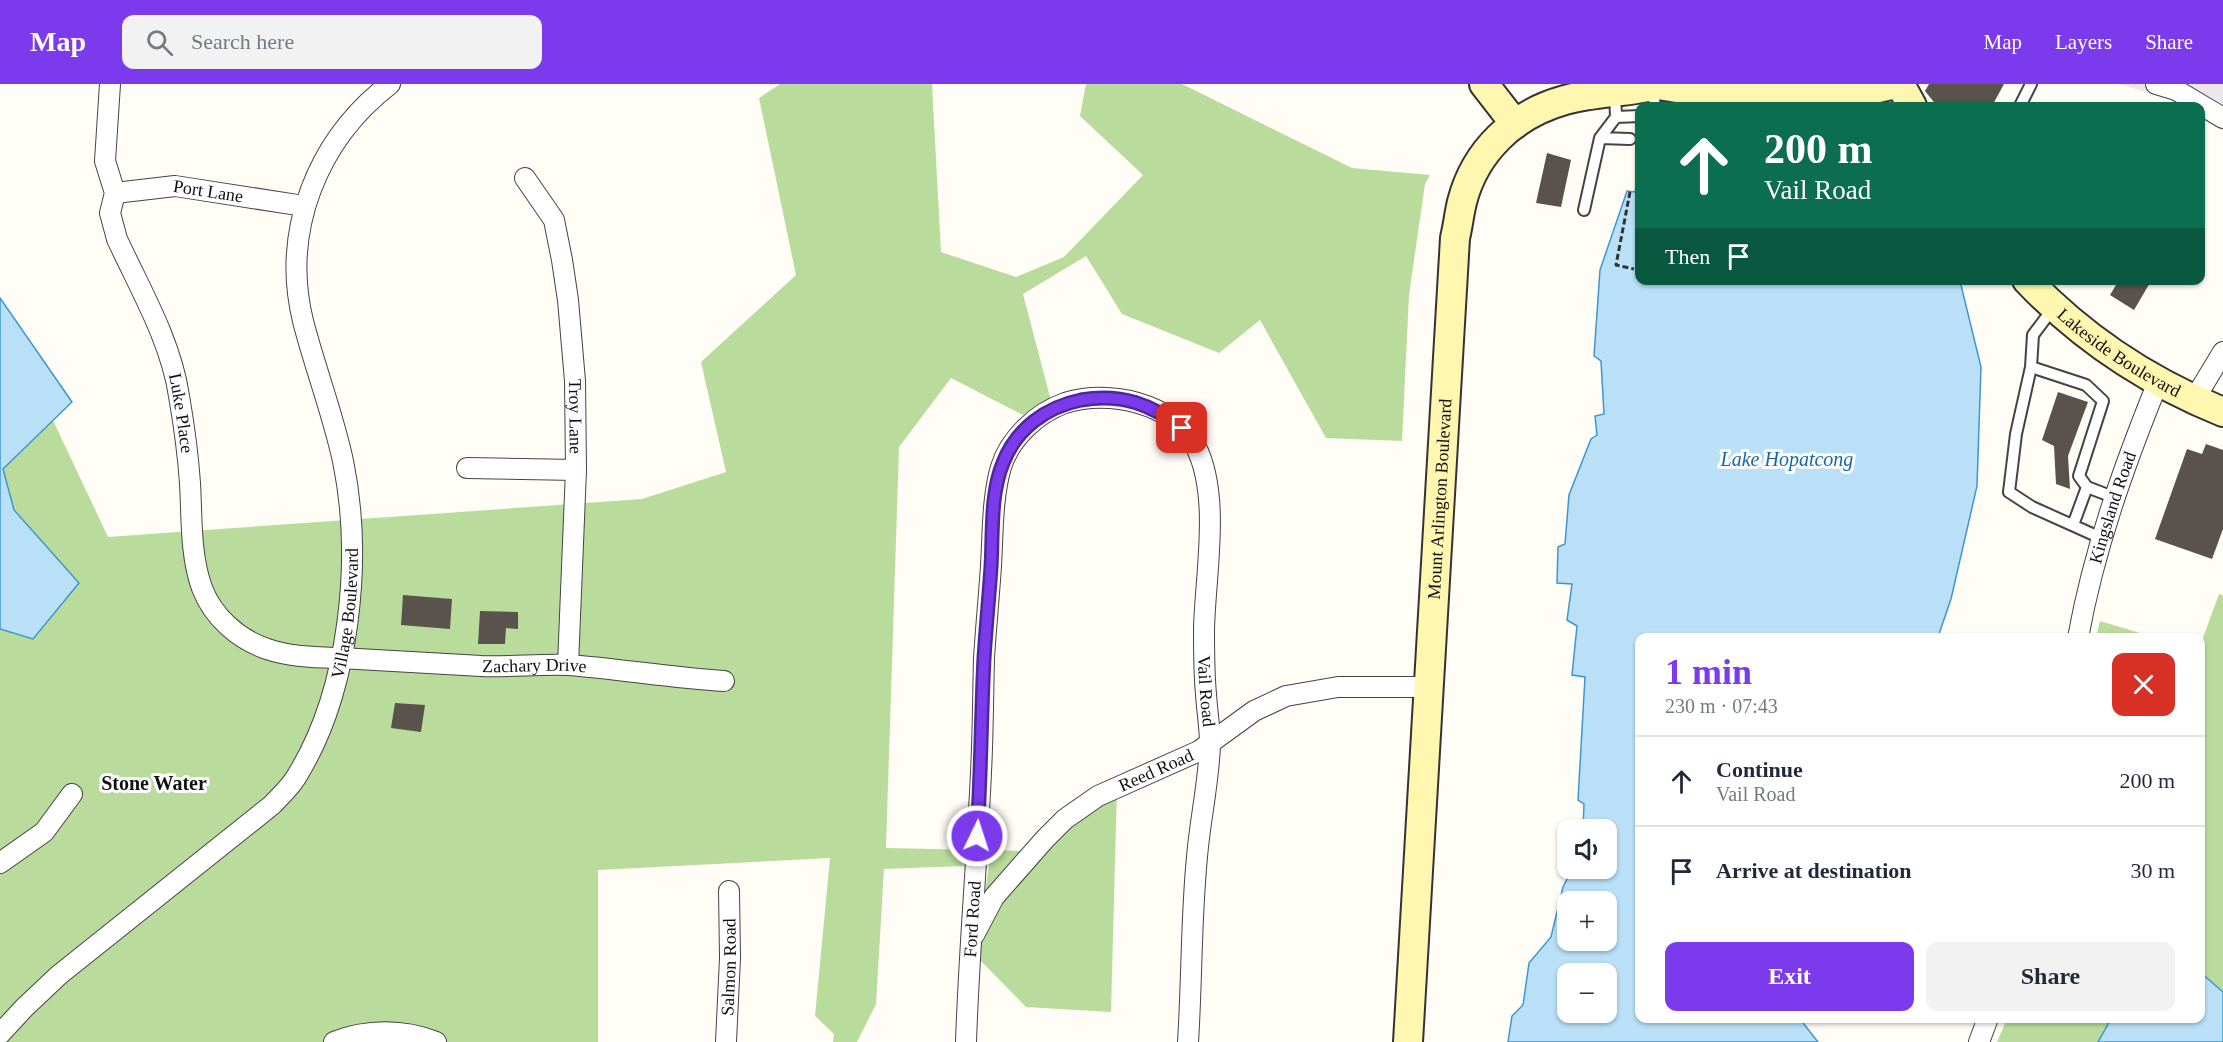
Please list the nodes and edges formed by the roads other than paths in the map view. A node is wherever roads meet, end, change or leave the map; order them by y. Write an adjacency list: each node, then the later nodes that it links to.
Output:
1 (110, 84): 18 (street, Luke Place)
2 (390, 84): 19 (street, Village Boulevard)
3 (1484, 84): 14 (main road)
4 (2031, 84): 10 (lane)
5 (2156, 84): 11 (street)
6 (1887, 89): 8 (main road); 9 (main road)
7 (1640, 93): 8 (main road); 14 (main road, Mount Arlington Boulevard); 15 (lane)
8 (1850, 101)
9 (1906, 102)
10 (2021, 102)
11 (2196, 102)
12 (2205, 107): 13 (street)
13 (2223, 118)
14 (1515, 124): 39 (main road, Mount Arlington Boulevard)
15 (1600, 138): 16 (lane); 20 (lane)
16 (1630, 139)
17 (525, 178): 30 (street, Troy Lane)
18 (115, 193): 19 (street, Port Lane); 36 (street, Luke Place)
19 (304, 206): 36 (street, Village Boulevard)
20 (1584, 210)
21 (2032, 285): 22 (main road, Lakeside Boulevard)
22 (2054, 307): 24 (lane); 25 (main road, Lakeside Boulevard)
23 (2223, 352): 27 (street)
24 (2031, 367): 31 (lane); 33 (lane)
25 (2158, 382): 27 (main road, Lakeside Boulevard); 32 (street, Kingsland Road)
26 (1108, 398): 40 (street, Vail Road); 44 (street, Ford Road)
27 (2194, 400): 28 (main road, Lakeside Boulevard)
28 (2223, 412)
29 (467, 468): 30 (street)
30 (576, 470): 37 (street, Troy Lane)
31 (2087, 487): 32 (lane); 33 (lane)
32 (2113, 497): 34 (street, Kingsland Road)
33 (2073, 525): 34 (lane)
34 (2102, 538): 35 (street, Kingsland Road)
35 (2079, 633)
36 (343, 658): 37 (street, Zachary Drive); 46 (street, Village Boulevard)
37 (568, 665): 38 (street, Zachary Drive)
38 (724, 681)
39 (1429, 687): 40 (street, Reed Road); 52 (main road, Mount Arlington Boulevard)
40 (1210, 743): 44 (street, Reed Road); 51 (street, Vail Road)
41 (72, 794): 42 (street)
42 (0, 863)
43 (729, 891): 49 (street, Salmon Road)
44 (970, 941): 50 (street, Ford Road)
45 (1986, 1023): 53 (street)
46 (0, 1034)
47 (334, 1042): 48 (street)
48 (436, 1042)
49 (726, 1042)
50 (966, 1042)
51 (1188, 1042)
52 (1408, 1042)
53 (1979, 1042)

